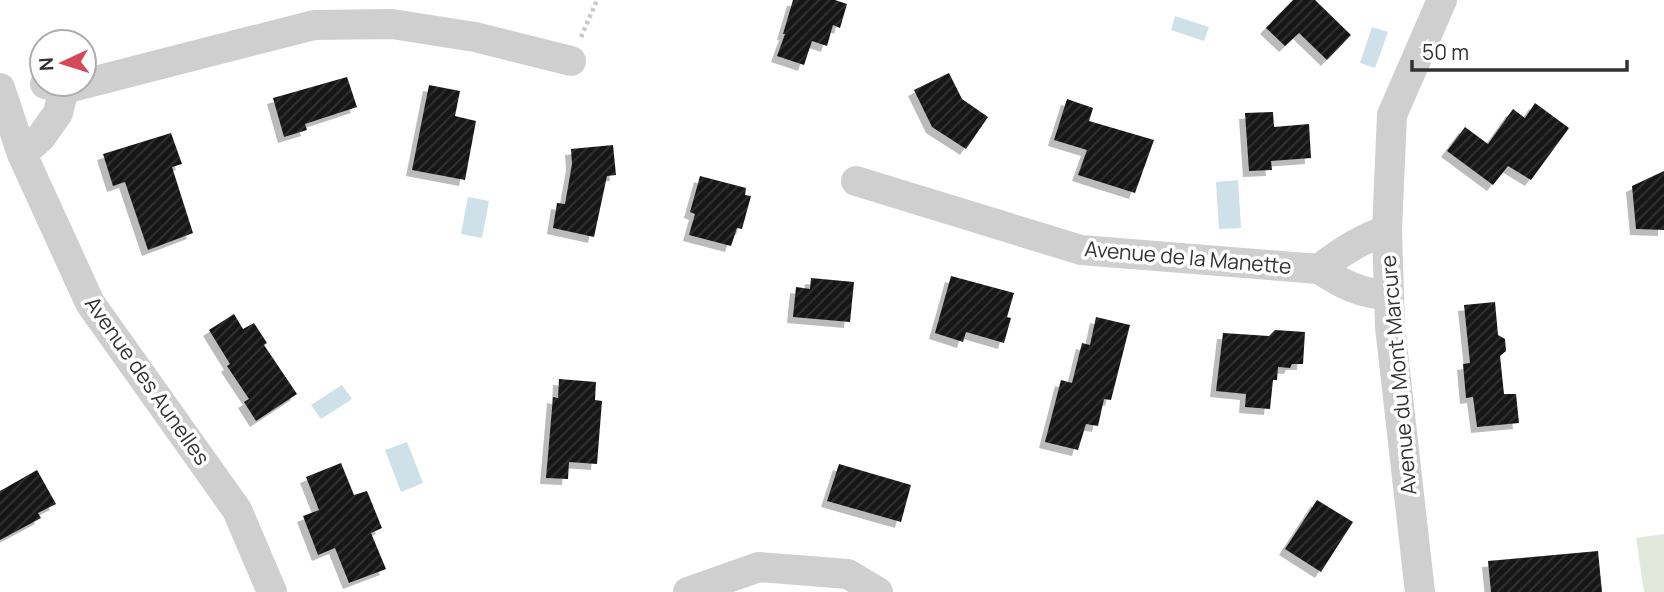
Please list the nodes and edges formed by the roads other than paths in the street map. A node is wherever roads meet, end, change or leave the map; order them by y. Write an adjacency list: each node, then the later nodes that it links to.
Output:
1 (1442, 0): 10 (street, Avenue du Mont Marcure)
2 (571, 61): 3 (street)
3 (98, 75)
4 (0, 78): 5 (street)
5 (28, 80)
6 (0, 88): 8 (street, Avenue des Aunelles)
7 (54, 98): 8 (street)
8 (22, 154): 13 (street, Avenue des Aunelles)
9 (856, 181): 11 (street, Avenue de la Manette)
10 (1387, 230): 11 (street, Avenue de la Manette); 12 (street, Avenue du Mont Marcure)
11 (1320, 269): 12 (street, Avenue de la Manette)
12 (1388, 295): 16 (street, Avenue du Mont Marcure)
13 (272, 592)
14 (688, 592): 15 (street)
15 (878, 592)
16 (1420, 592)

